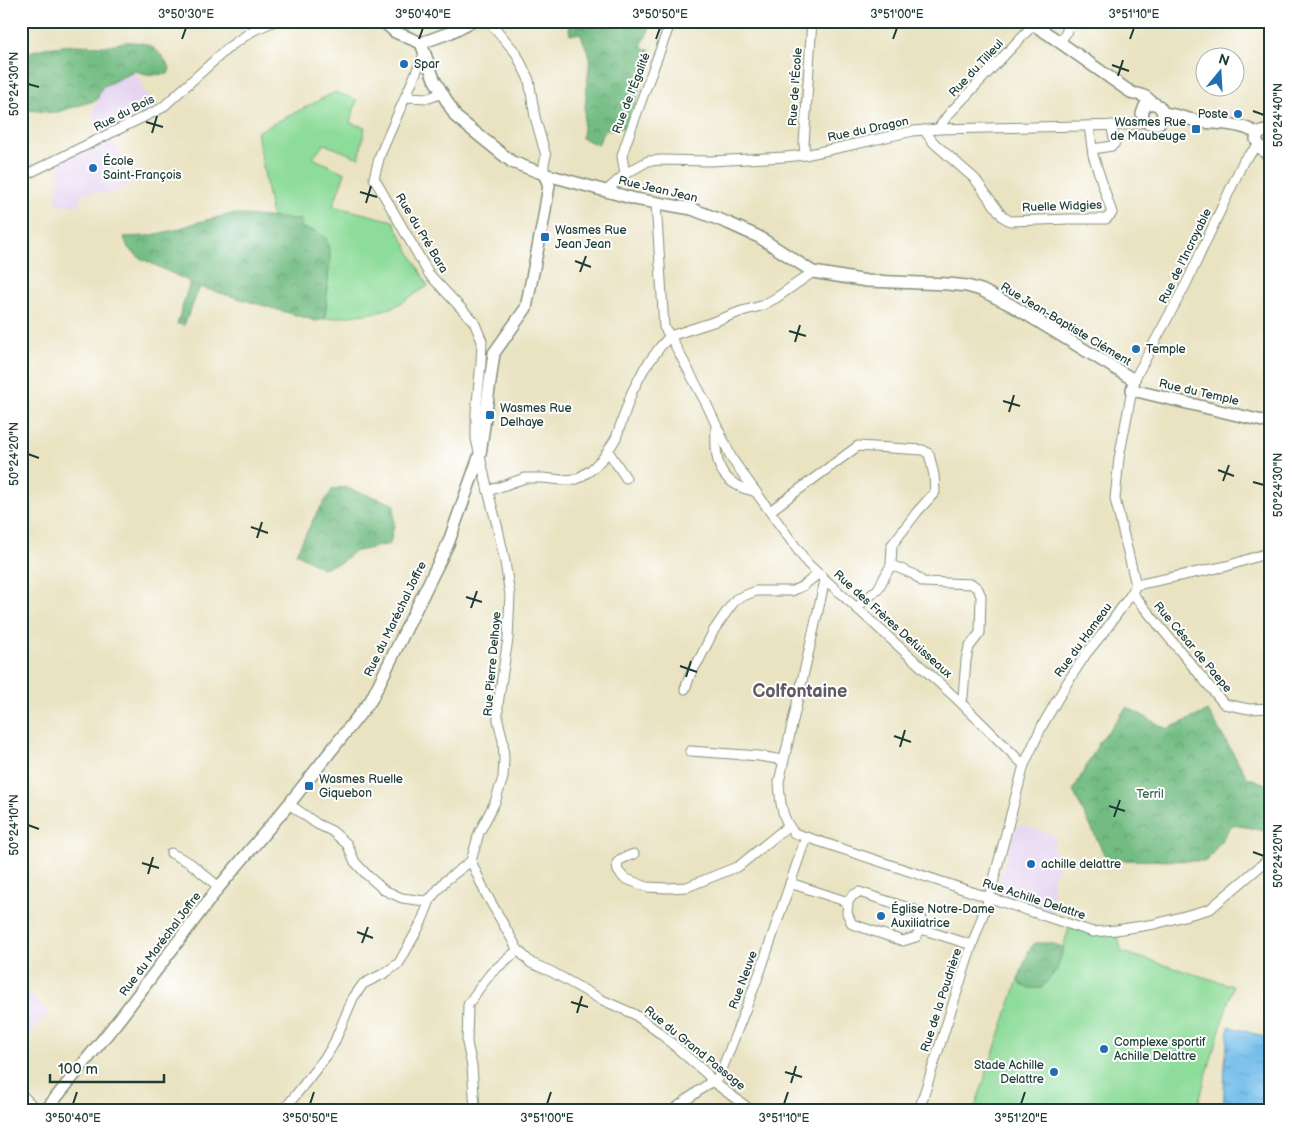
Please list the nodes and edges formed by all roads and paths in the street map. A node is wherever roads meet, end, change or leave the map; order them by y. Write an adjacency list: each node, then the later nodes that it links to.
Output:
1 (275, 21): 26 (street, Rue du Bois)
2 (383, 21): 10 (street)
3 (472, 21): 10 (street)
4 (489, 21): 24 (street, Rue du Maréchal Joffre)
5 (672, 21): 25 (street, Rue de l'Égalité)
6 (812, 21): 22 (street, Rue de l'École)
7 (1070, 21): 9 (street)
8 (1031, 23): 9 (street); 18 (street, Rue du Tilleul)
9 (1060, 42): 13 (street)
10 (423, 47): 11 (street, Rue Jean Jean); 12 (street, Rue du Pré Bara)
11 (442, 93): 12 (street); 24 (street, Rue Jean Jean)
12 (404, 97): 35 (street, Rue du Pré Bara)
13 (1148, 106): 14 (street); 15 (street)
14 (1163, 113): 15 (street); 20 (street)
15 (1144, 120): 16 (street, Rue du Dragon)
16 (1111, 125): 17 (street, Rue du Dragon); 21 (street)
17 (1089, 126): 18 (street, Rue du Dragon); 21 (street, Ruelle Widgies)
18 (938, 129): 19 (street, Rue du Dragon)
19 (924, 130): 21 (street, Ruelle Widgies); 22 (street, Rue du Dragon)
20 (1266, 134): 23 (street); 31 (street, Rue de l'Incroyable)
21 (1093, 149)
22 (805, 155): 25 (street, Rue du Dragon)
23 (1271, 156)
24 (544, 174): 27 (street, Rue Jean Jean); 35 (street, Rue du Maréchal Joffre)
25 (625, 174): 27 (street, Rue du Dragon)
26 (21, 177)
27 (606, 191): 28 (street, Rue Jean Jean)
28 (656, 204): 29 (street, Rue Jean Jean); 30 (street, Rue des Frères Defuisseaux)
29 (813, 272): 30 (street); 31 (street, Rue Jean-Baptiste Clément)
30 (670, 336): 33 (street, Rue des Frères Defuisseaux); 34 (street)
31 (1133, 385): 32 (street, Rue du Temple); 43 (street, Rue de l'Incroyable)
32 (1271, 423)
33 (716, 426): 38 (street, Rue des Frères Defuisseaux); 38 (street, Rue des Frères Defuisseaux)
34 (608, 451): 36 (street); 37 (street)
35 (480, 454): 37 (street, Rue Pierre Delhaye); 51 (street, Rue du Maréchal Joffre)
36 (626, 478)
37 (488, 491): 57 (street, Rue Pierre Delhaye)
38 (756, 492): 39 (street, Rue des Frères Defuisseaux)
39 (770, 511): 41 (street); 42 (street, Rue des Frères Defuisseaux)
40 (1271, 552): 43 (street)
41 (891, 566): 44 (street); 46 (street)
42 (822, 577): 44 (street, Rue des Frères Defuisseaux); 45 (street); 49 (street)
43 (1134, 589): 47 (street, Rue César de Paepe); 50 (street, Rue du Hameau)
44 (856, 608): 46 (street, Rue des Frères Defuisseaux)
45 (685, 689)
46 (958, 700): 50 (street, Rue des Frères Defuisseaux)
47 (1271, 708)
48 (690, 751): 49 (street)
49 (783, 760): 52 (street)
50 (1024, 765): 61 (street, Rue du Hameau)
51 (289, 804): 59 (street, Rue du Maréchal Joffre); 60 (street)
52 (788, 826): 53 (street, Rue Achille Delattre); 55 (street)
53 (806, 837): 58 (street, Rue Neuve); 61 (street, Rue Achille Delattre)
54 (171, 853): 59 (street)
55 (634, 854)
56 (1271, 858): 61 (street, Rue Achille Delattre)
57 (471, 861): 60 (street); 65 (street)
58 (790, 883): 62 (street); 66 (street, Rue Neuve)
59 (219, 887): 69 (street, Rue du Maréchal Joffre)
60 (431, 898): 70 (street)
61 (989, 898): 64 (street, Rue de la Poudrière)
62 (848, 902): 63 (street); 63 (street)
63 (921, 929): 64 (street)
64 (972, 945): 74 (street, Rue de la Poudrière)
65 (518, 950): 66 (street, Rue du Grand Passage); 71 (street)
66 (712, 1081): 72 (street, Rue Neuve); 73 (street, Rue du Grand Passage)
67 (21, 1094): 68 (street)
68 (37, 1110)
69 (46, 1110)
70 (284, 1110)
71 (475, 1110)
72 (673, 1110)
73 (751, 1110)
74 (919, 1110)

